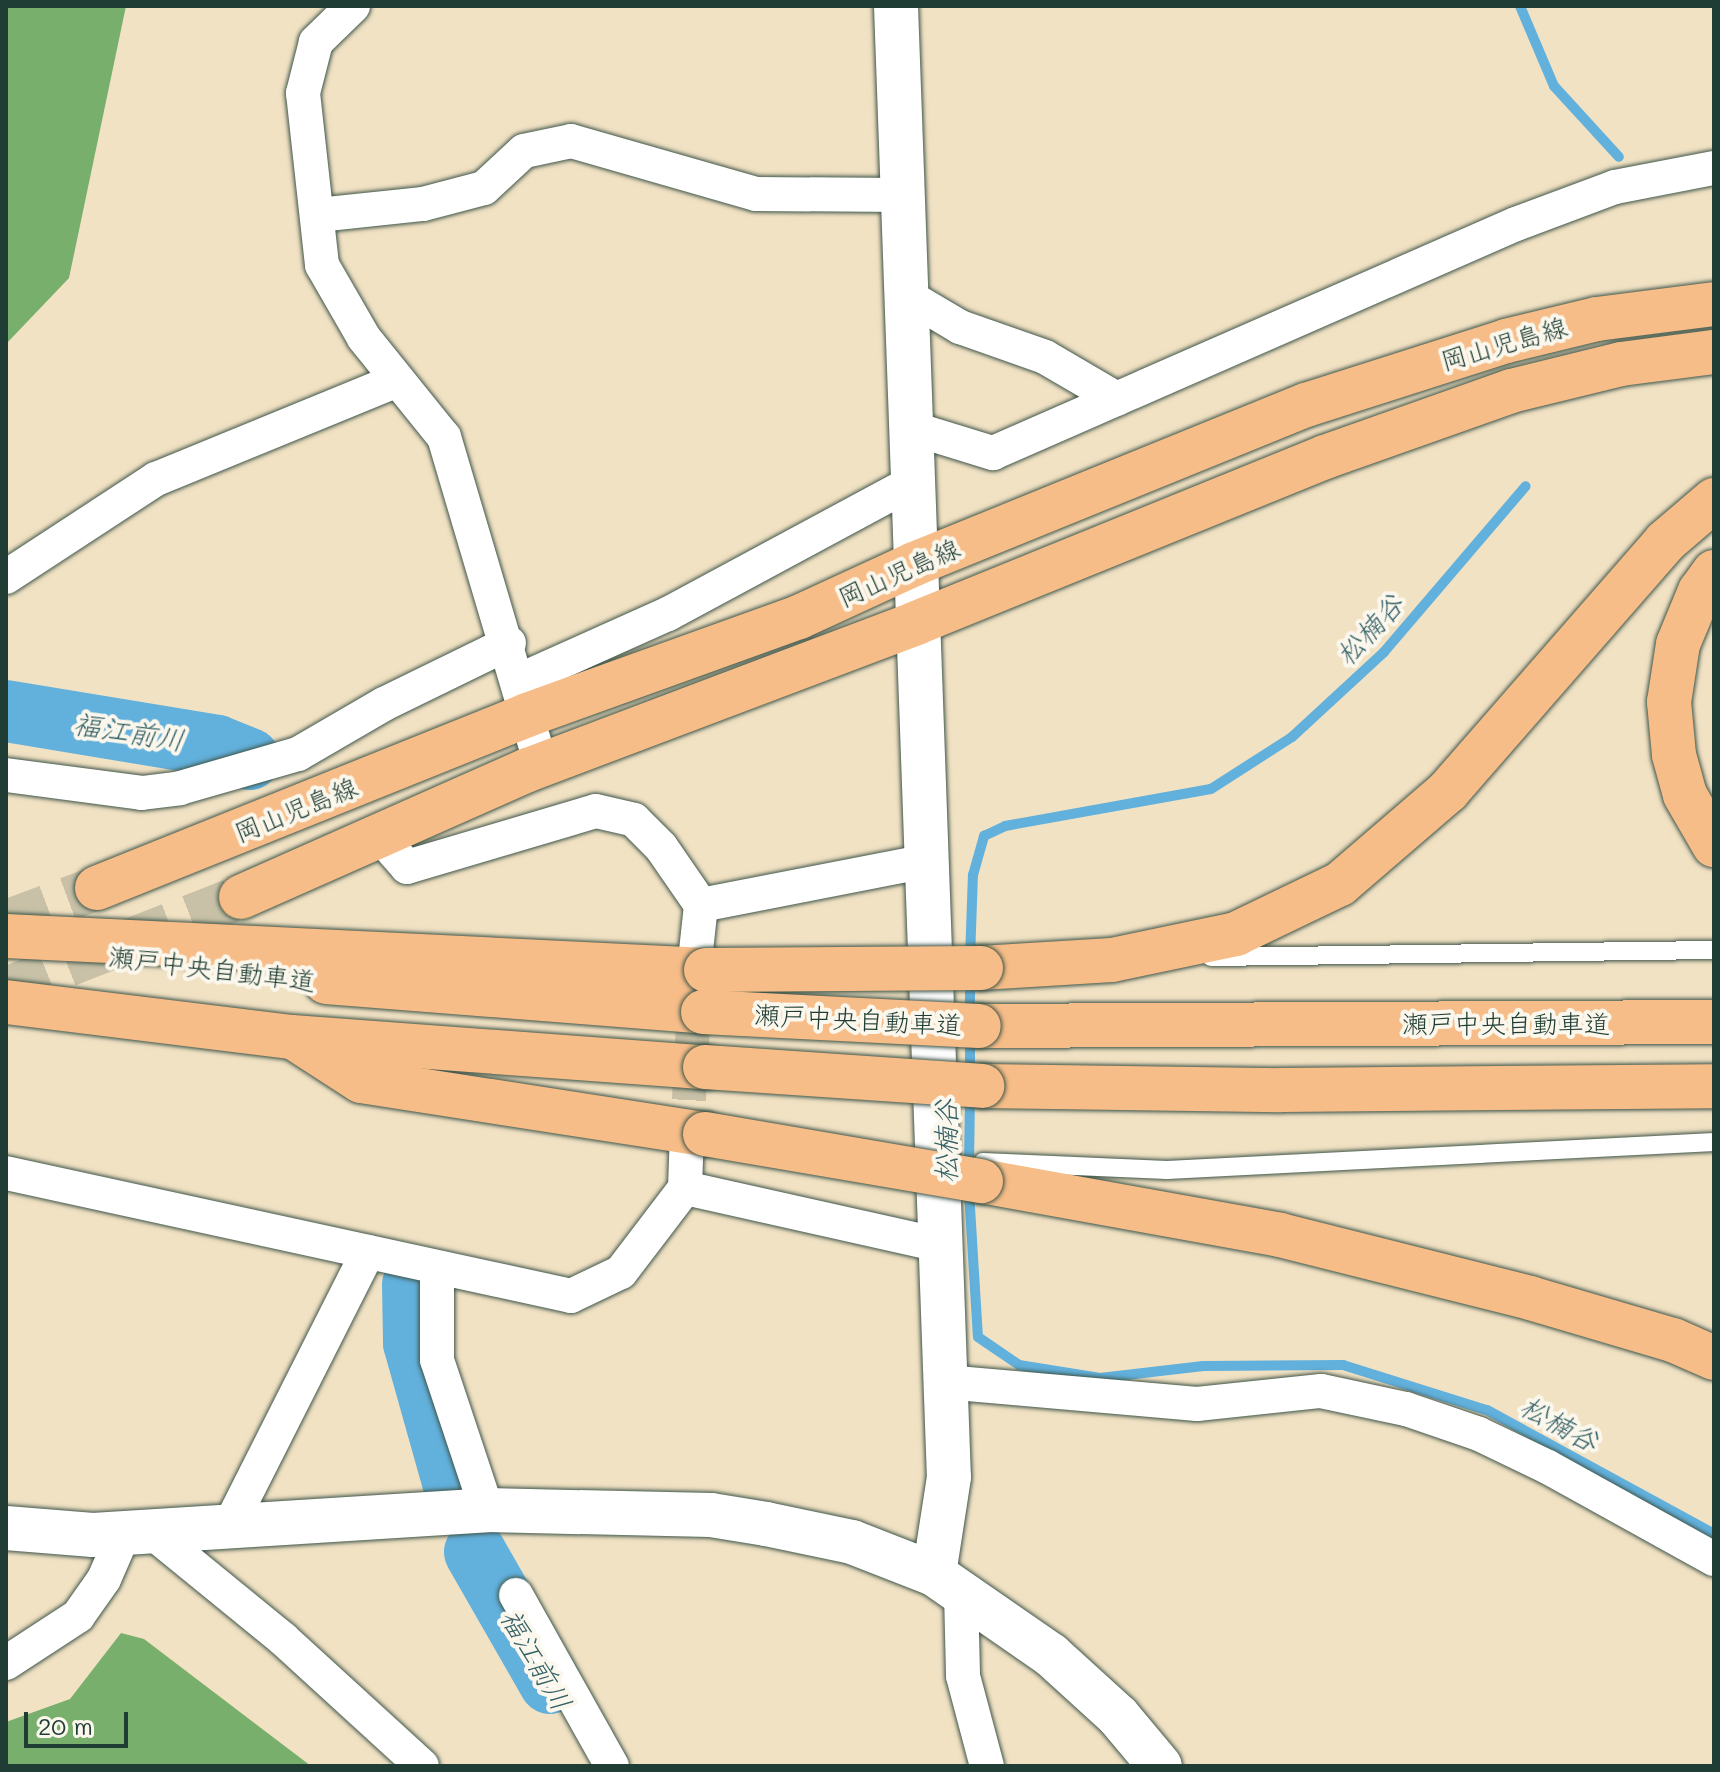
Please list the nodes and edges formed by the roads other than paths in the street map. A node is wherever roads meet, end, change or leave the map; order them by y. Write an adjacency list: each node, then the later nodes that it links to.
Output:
1 (353, 6): 5 (street)
2 (896, 6): 4 (street)
3 (1714, 168): 10 (street)
4 (902, 195): 5 (street); 6 (street)
5 (318, 215): 9 (street)
6 (906, 295): 10 (street); 11 (street)
7 (1714, 304): 14 (main road, 岡山児島線)
8 (1714, 352): 17 (main road, 岡山児島線)
9 (395, 381): 16 (street); 18 (street)
10 (1117, 399): 11 (street)
11 (911, 428): 12 (street)
12 (911, 483): 14 (street); 19 (street)
13 (1714, 500): 31 (main road)
14 (914, 564): 17 (street); 19 (main road, 岡山児島線)
15 (1714, 572): 23 (main road)
16 (6, 577)
17 (916, 623): 20 (main road, 岡山児島線); 24 (street)
18 (509, 643): 19 (street); 21 (street)
19 (523, 698): 20 (street); 25 (main road, 岡山児島線)
20 (541, 765): 22 (main road, 岡山児島線)
21 (6, 775)
22 (380, 836): 26 (main road, 岡山児島線); 27 (street)
23 (1714, 845)
24 (928, 861): 27 (street); 42 (street)
25 (97, 888)
26 (241, 897)
27 (701, 905): 32 (street)
28 (6, 936): 32 (main road)
29 (6, 943): 32 (main road, 瀬戸中央自動車道)
30 (1714, 950): 31 (lane)
31 (1112, 960): 32 (main road, bridge)
32 (702, 978): 34 (main road, 瀬戸中央自動車道, bridge)
33 (6, 1002): 35 (main road)
34 (1714, 1022)
35 (292, 1037): 36 (main road, bridge); 38 (main road)
36 (1714, 1086)
37 (1714, 1142): 39 (lane)
38 (696, 1143): 39 (main road, bridge); 41 (street)
39 (982, 1172): 45 (main road)
40 (6, 1173): 43 (street)
41 (685, 1188): 42 (street); 44 (street)
42 (941, 1245): 46 (street)
43 (368, 1252): 44 (street); 48 (street)
44 (437, 1269): 47 (street)
45 (1714, 1358)
46 (945, 1382): 51 (street); 52 (street)
47 (487, 1510): 48 (street); 52 (street)
48 (229, 1527): 50 (street)
49 (6, 1528): 50 (street)
50 (138, 1532): 54 (street); 55 (street)
51 (1714, 1559)
52 (948, 1583): 57 (street); 58 (street)
53 (516, 1595): 56 (street)
54 (6, 1663)
55 (422, 1766)
56 (612, 1766)
57 (987, 1766)
58 (1160, 1766)

